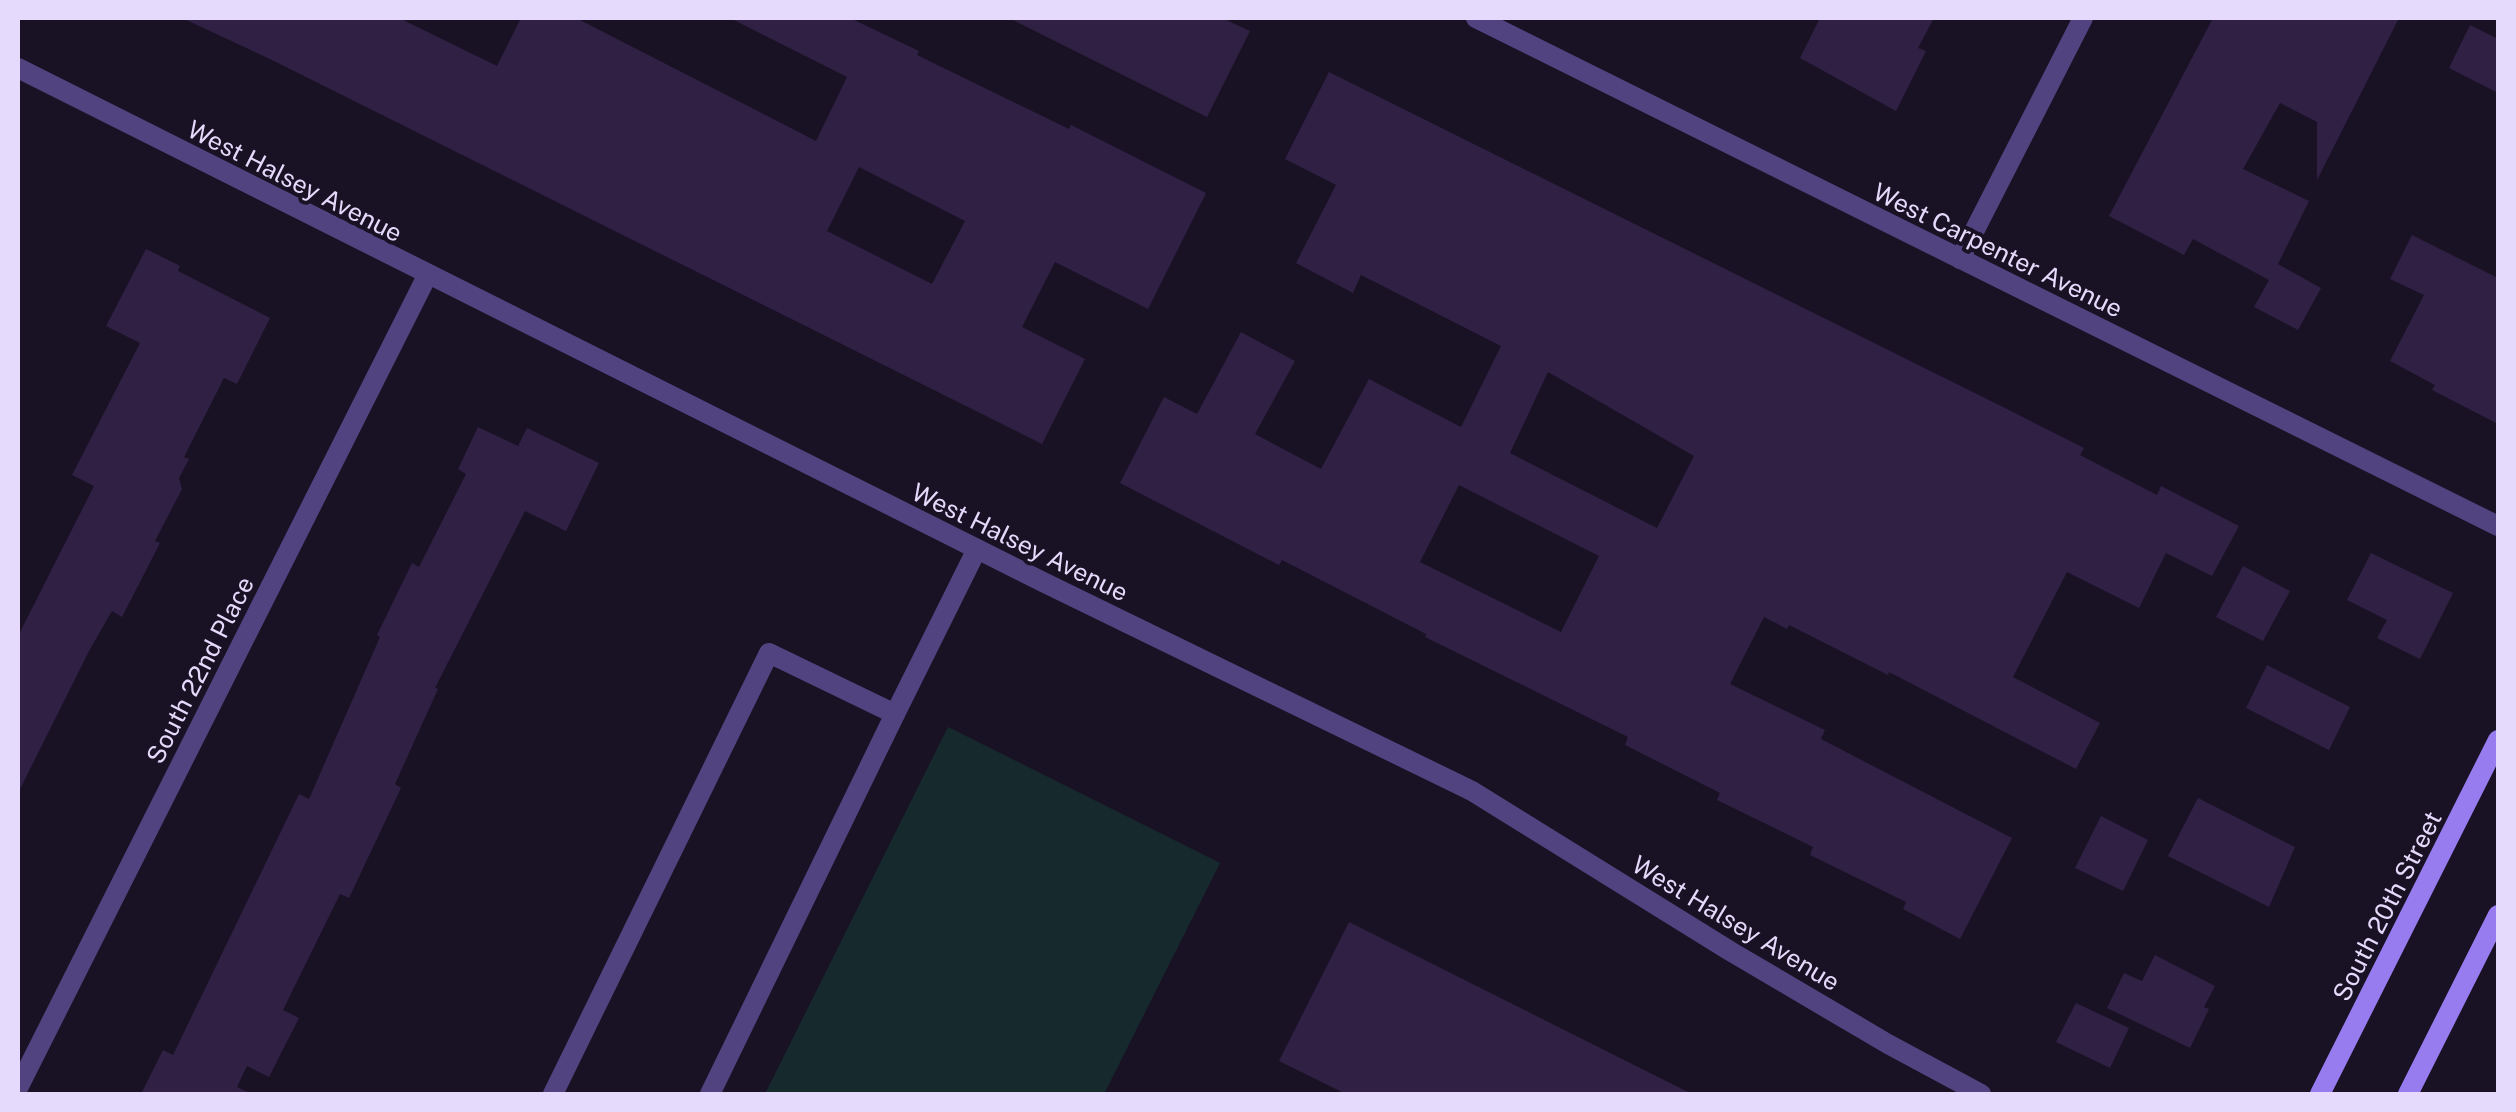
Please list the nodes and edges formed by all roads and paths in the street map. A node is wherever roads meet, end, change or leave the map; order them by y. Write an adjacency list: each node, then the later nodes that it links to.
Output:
1 (1476, 18): 4 (street, West Carpenter Avenue)
2 (2083, 18): 4 (street)
3 (18, 68): 5 (street, West Halsey Avenue)
4 (1960, 259): 6 (street, West Carpenter Avenue)
5 (427, 276): 7 (street, West Halsey Avenue); 11 (street, South 22nd Place)
6 (2498, 526)
7 (977, 549): 8 (street); 14 (street, West Halsey Avenue)
8 (896, 714): 12 (street); 13 (street)
9 (2498, 740): 15 (street, South 20th Street)
10 (2498, 915): 16 (street)
11 (18, 1088)
12 (553, 1094)
13 (710, 1094)
14 (1981, 1094)
15 (2320, 1094)
16 (2408, 1094)

